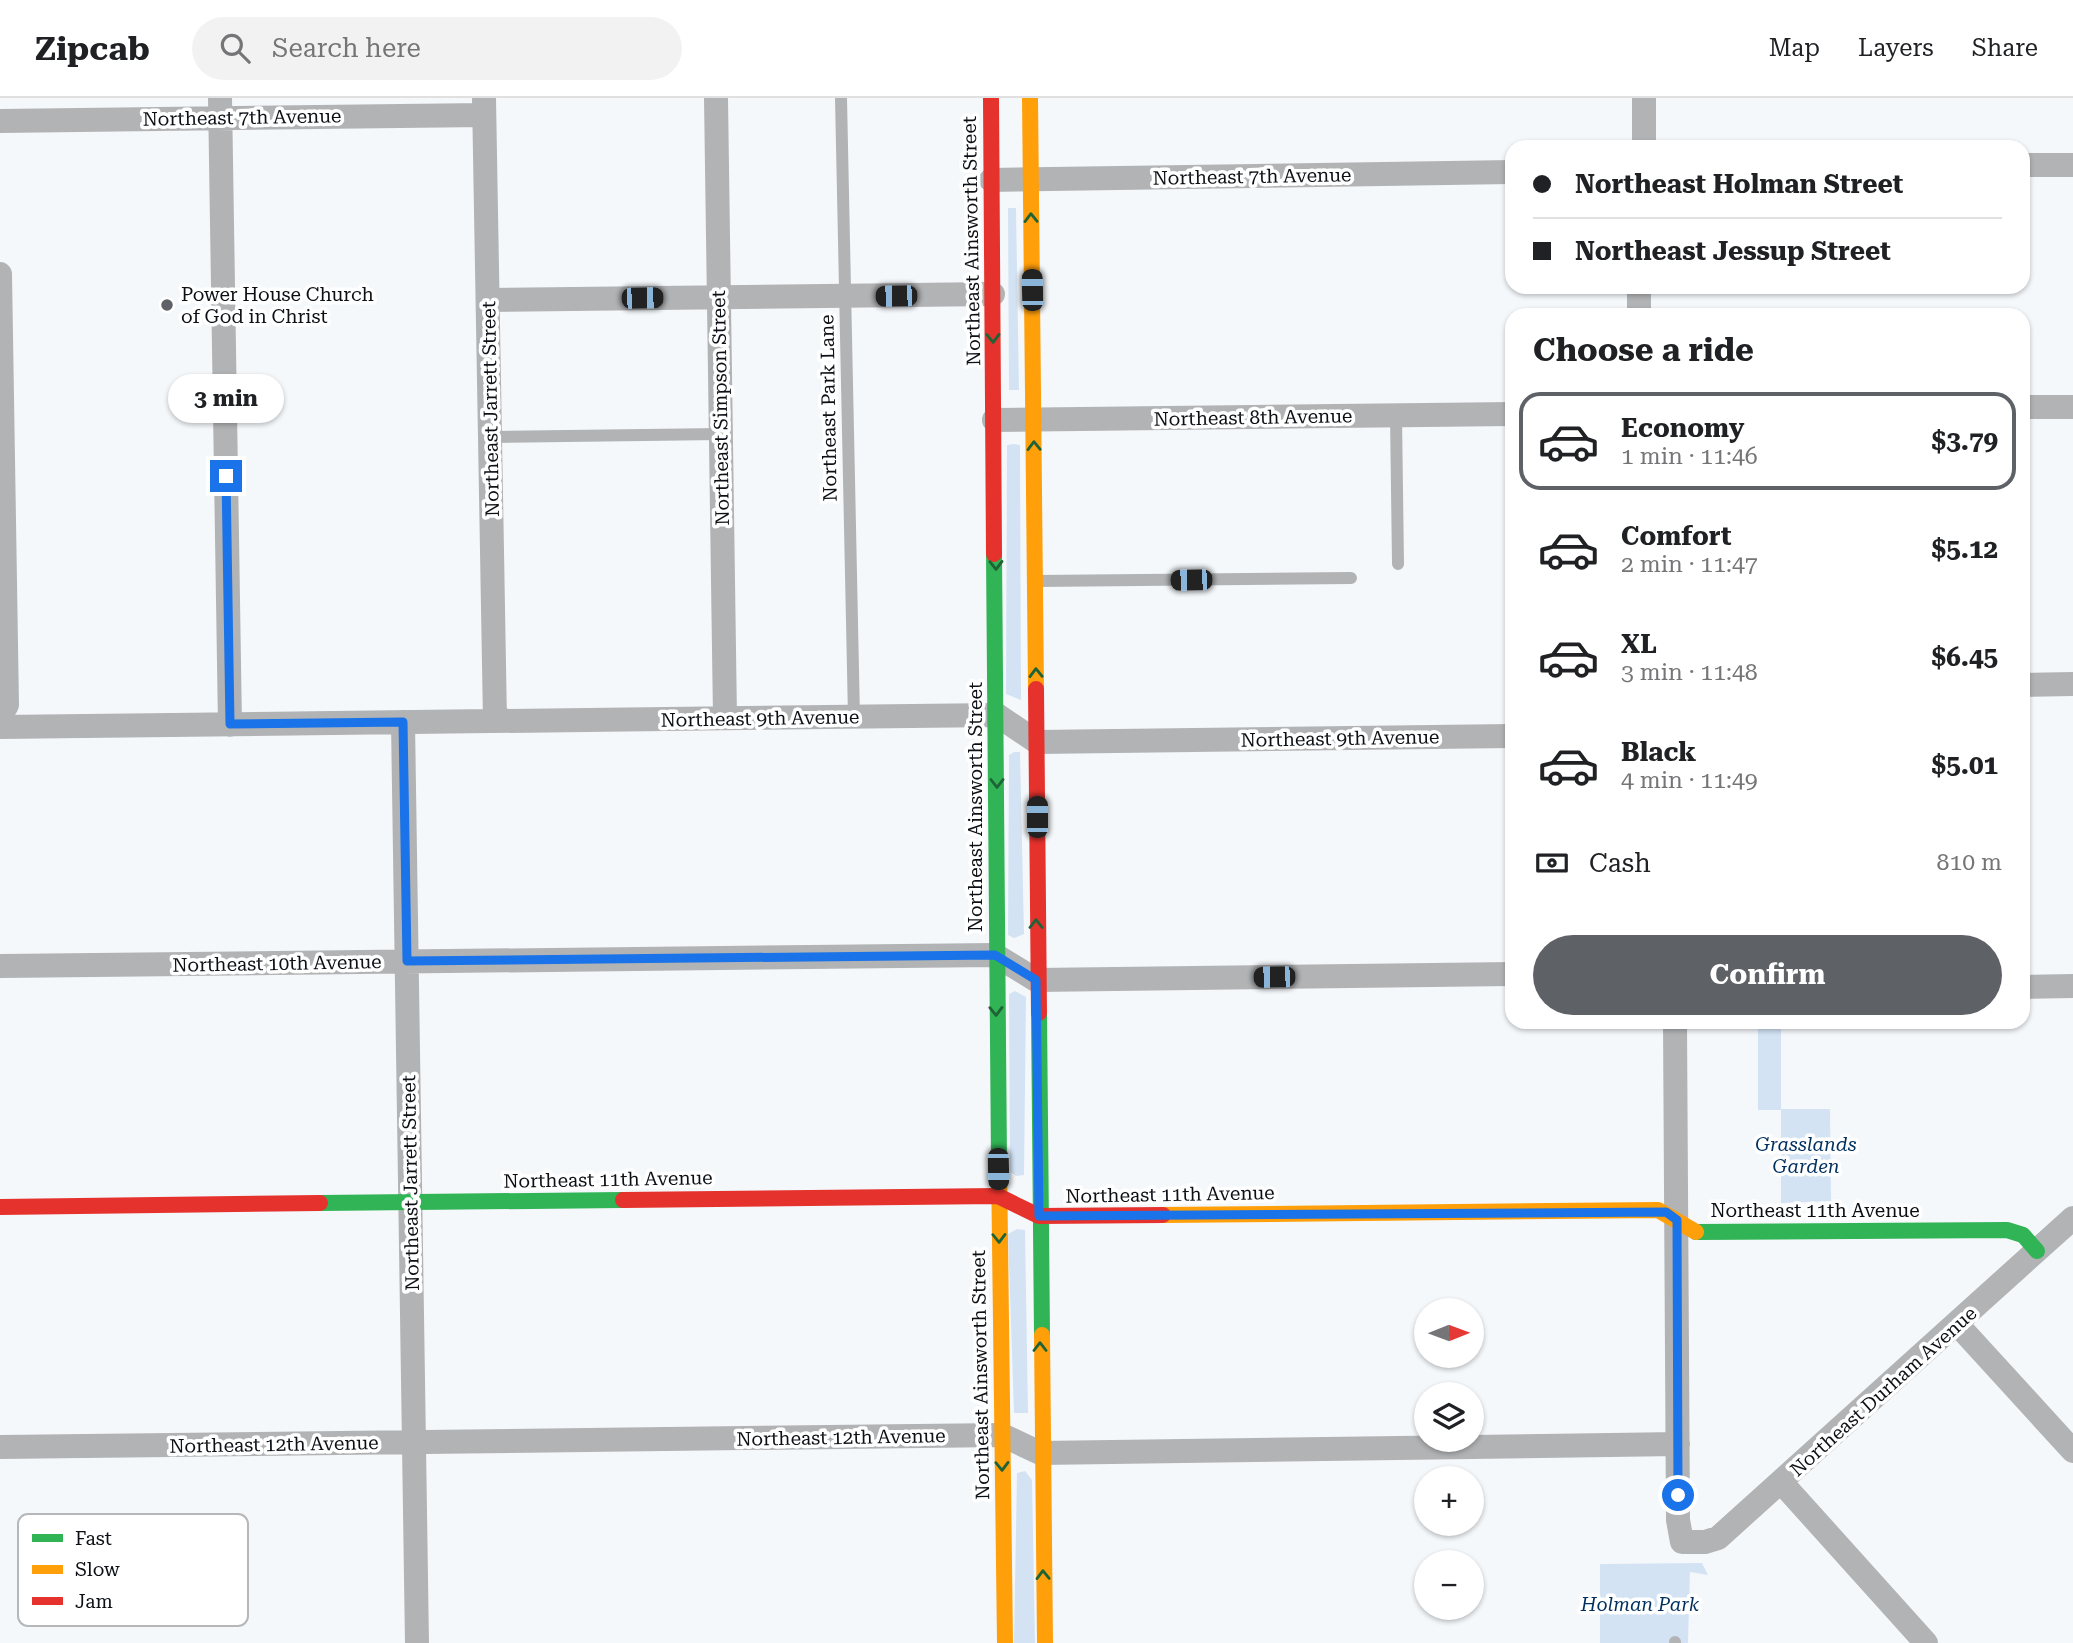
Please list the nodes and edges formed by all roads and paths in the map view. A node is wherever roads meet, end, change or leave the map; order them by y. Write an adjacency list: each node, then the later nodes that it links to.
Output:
1 (716, 98): 18 (street, Northeast Simpson Street)
2 (841, 98): 17 (lane, Northeast Park Lane)
3 (990, 98): 14 (street, Northeast Ainsworth Street)
4 (1030, 98): 13 (street)
5 (1644, 98): 9 (street)
6 (484, 106): 7 (street, Northeast 7th Avenue); 19 (street, Northeast Jarrett Street)
7 (221, 107): 8 (street, Northeast 7th Avenue); 39 (street)
8 (0, 121)
9 (1644, 140)
10 (2030, 165): 11 (street)
11 (2073, 165)
12 (1505, 172): 13 (street, Northeast 7th Avenue)
13 (1031, 179): 14 (street, Northeast 7th Avenue); 24 (street, one-way to 13)
14 (991, 180): 16 (street, Northeast Ainsworth Street)
15 (0, 274): 34 (street)
16 (992, 294): 17 (street); 25 (street, Northeast Ainsworth Street, one-way to 25)
17 (845, 296): 18 (street); 35 (lane, Northeast Park Lane)
18 (719, 297): 19 (street); 26 (street, Northeast Simpson Street)
19 (488, 300): 27 (street, Northeast Jarrett Street)
20 (2030, 407): 21 (street)
21 (2073, 407)
22 (1505, 414): 23 (street, Northeast 8th Avenue)
23 (1396, 415): 24 (street, Northeast 8th Avenue); 28 (lane)
24 (1034, 419): 25 (street, Northeast 8th Avenue); 30 (street, one-way to 24)
25 (994, 420): 33 (street, Northeast Ainsworth Street, one-way to 33)
26 (721, 434): 27 (lane); 36 (street, Northeast Simpson Street)
27 (490, 437): 37 (street, Northeast Jarrett Street)
28 (1398, 564)
29 (1351, 578): 30 (lane)
30 (1035, 581): 42 (street, one-way to 30)
31 (2073, 684): 32 (street)
32 (2030, 685)
33 (997, 715): 35 (street, Northeast 9th Avenue); 42 (street); 43 (street, Northeast Ainsworth Street, one-way to 43)
34 (0, 716)
35 (854, 717): 36 (street, Northeast 9th Avenue)
36 (724, 718): 37 (street, Northeast 9th Avenue)
37 (495, 721): 38 (street, Northeast 9th Avenue)
38 (403, 722): 39 (street, Northeast 9th Avenue); 44 (street, Northeast Jarrett Street)
39 (230, 724): 40 (street, Northeast 9th Avenue)
40 (0, 727)
41 (1505, 736): 42 (street, Northeast 9th Avenue)
42 (1037, 742): 47 (street, one-way to 42)
43 (995, 955): 44 (street, Northeast 10th Avenue); 47 (street); 51 (street, Northeast Ainsworth Street, one-way to 51)
44 (407, 961): 45 (street, Northeast 10th Avenue); 52 (street, Northeast Jarrett Street)
45 (0, 967)
46 (1505, 974): 47 (street)
47 (1036, 980): 54 (street)
48 (2073, 986): 49 (street)
49 (2030, 987)
50 (1675, 1029): 56 (street)
51 (998, 1196): 52 (street, Northeast 11th Avenue); 54 (street, Northeast 11th Avenue); 59 (street, Northeast Ainsworth Street, one-way to 59)
52 (411, 1202): 53 (street, Northeast 11th Avenue); 60 (street, Northeast Jarrett Street)
53 (0, 1207)
54 (1039, 1216): 56 (street, Northeast 11th Avenue); 64 (street, one-way to 54)
55 (2073, 1218): 57 (street, Northeast Durham Avenue)
56 (1677, 1220): 57 (street, Northeast 11th Avenue); 61 (street)
57 (2037, 1251): 58 (street, Northeast Durham Avenue)
58 (1957, 1324): 63 (street); 65 (street, Northeast Durham Avenue)
59 (1002, 1435): 60 (street, Northeast 12th Avenue); 64 (street, Northeast 12th Avenue); 67 (street, Northeast Ainsworth Street, one-way to 67)
60 (415, 1442): 62 (street, Northeast 12th Avenue); 66 (street, Northeast Jarrett Street)
61 (1678, 1444): 64 (street, Northeast 12th Avenue); 65 (street, Northeast Durham Avenue)
62 (0, 1447)
63 (2073, 1451)
64 (1040, 1453): 68 (street, one-way to 64)
65 (1782, 1483): 69 (street)
66 (417, 1643)
67 (1005, 1643)
68 (1045, 1643)
69 (1926, 1643)

